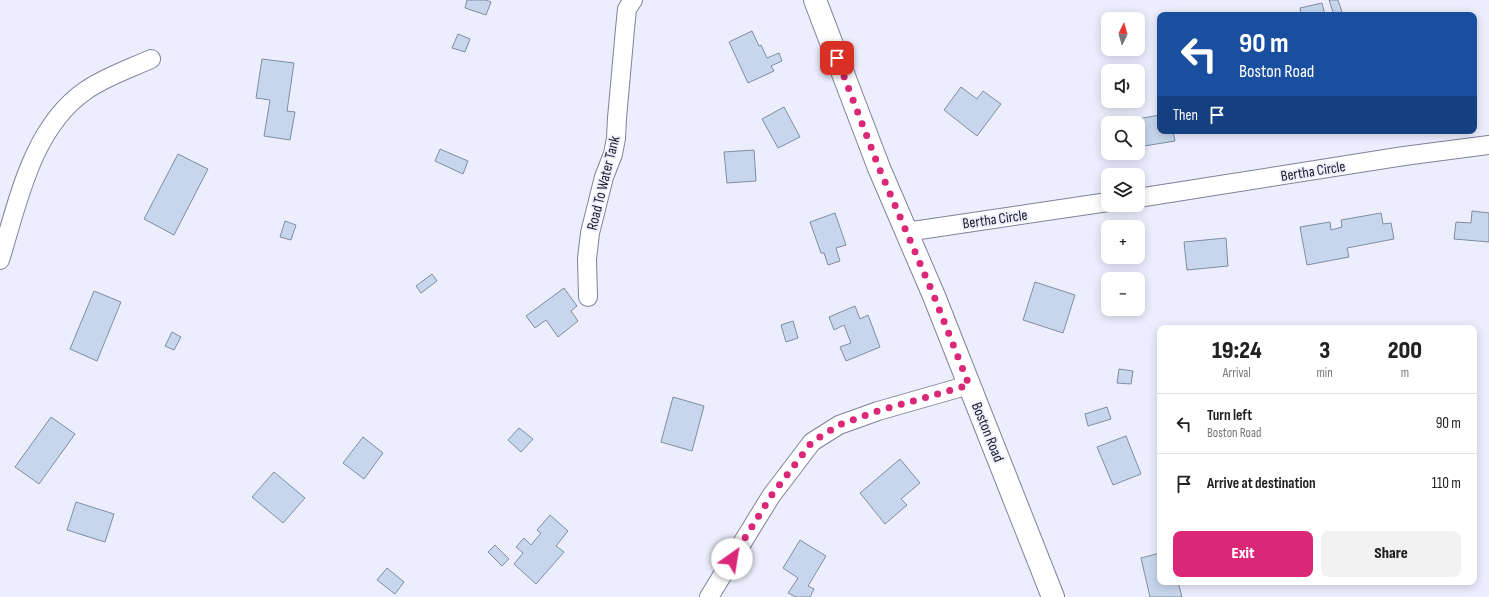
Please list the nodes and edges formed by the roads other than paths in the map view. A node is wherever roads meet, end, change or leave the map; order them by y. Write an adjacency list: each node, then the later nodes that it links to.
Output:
1 (633, 0): 9 (street, Road To Water Tank)
2 (815, 0): 7 (main road, Boston Road)
3 (151, 59): 8 (street)
4 (1489, 145): 5 (street, Bertha Circle)
5 (1145, 197)
6 (1101, 203): 7 (street, Bertha Circle)
7 (906, 232): 10 (main road, Boston Road)
8 (0, 260)
9 (588, 296)
10 (969, 385): 11 (street); 12 (main road, Boston Road)
11 (709, 597)
12 (1053, 597)

